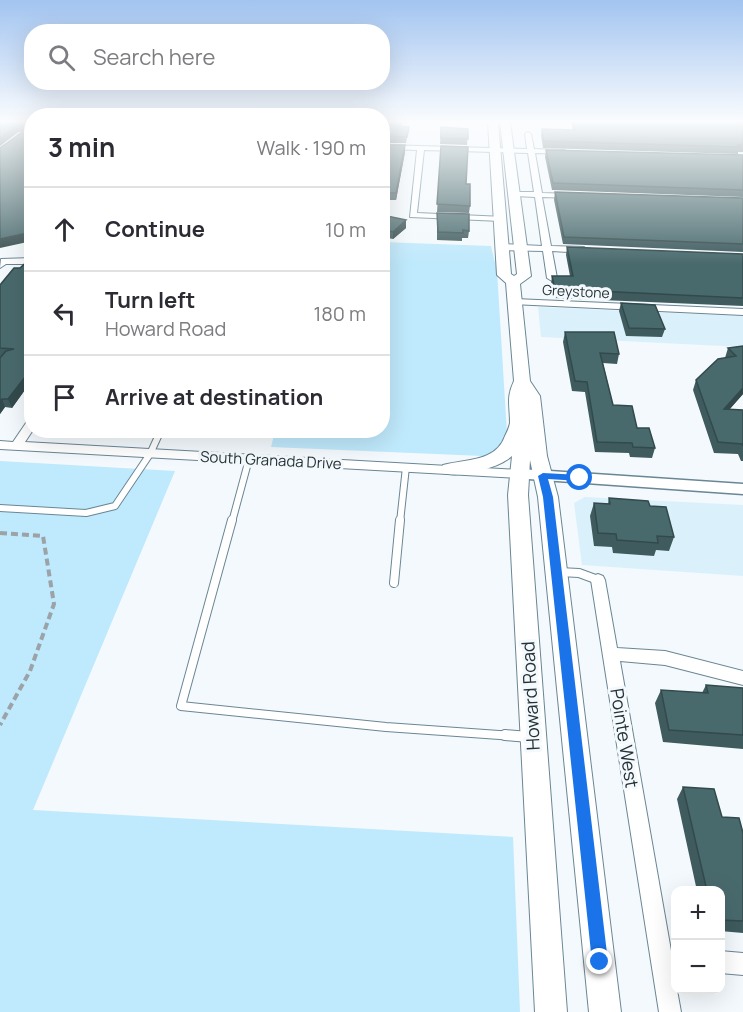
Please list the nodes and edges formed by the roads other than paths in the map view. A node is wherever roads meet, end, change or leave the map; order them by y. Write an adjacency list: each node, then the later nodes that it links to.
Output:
1 (418, 169): 8 (street)
2 (497, 169): 8 (main road, Howard Road)
3 (512, 169): 5 (main road, Howard Road)
4 (533, 169): 6 (street)
5 (515, 194): 6 (street); 10 (main road, Howard Road)
6 (538, 194): 7 (street); 11 (street)
7 (584, 196)
8 (501, 219): 9 (main road, Howard Road)
9 (502, 247): 10 (street); 16 (main road, Howard Road)
10 (520, 247): 11 (street); 16 (main road, Howard Road)
11 (547, 248): 12 (street); 15 (street)
12 (595, 250)
13 (24, 262): 14 (street)
14 (2, 263)
15 (552, 278)
16 (513, 282): 17 (main road, Howard Road)
17 (515, 302): 18 (street, Greystone); 19 (main road, Howard Road)
18 (743, 312)
19 (522, 381): 20 (main road, Howard Road); 29 (main road, Howard Road)
20 (519, 422): 28 (main road); 29 (main road, Howard Road)
21 (24, 434): 24 (street)
22 (158, 438): 25 (lane)
23 (0, 445): 24 (street, South Granada Drive)
24 (16, 446): 25 (street, South Granada Drive)
25 (150, 454): 26 (street, South Granada Drive); 31 (lane)
26 (249, 459): 27 (street, South Granada Drive); 37 (lane)
27 (406, 467): 28 (street, South Granada Drive); 34 (lane)
28 (450, 469): 29 (street, South Granada Drive)
29 (532, 475): 30 (street); 32 (main road, Howard Road); 37 (main road, Howard Road)
30 (743, 489)
31 (0, 508)
32 (556, 572): 33 (lane); 42 (main road, Howard Road)
33 (598, 580): 35 (street, Pointe West)
34 (394, 583)
35 (611, 654): 36 (street); 38 (street, Pointe West)
36 (743, 678)
37 (532, 737): 41 (main road, Howard Road)
38 (668, 957): 43 (street, Pointe West)
39 (725, 962): 40 (street)
40 (743, 964)
41 (551, 1012)
42 (605, 1012)
43 (670, 1012)

